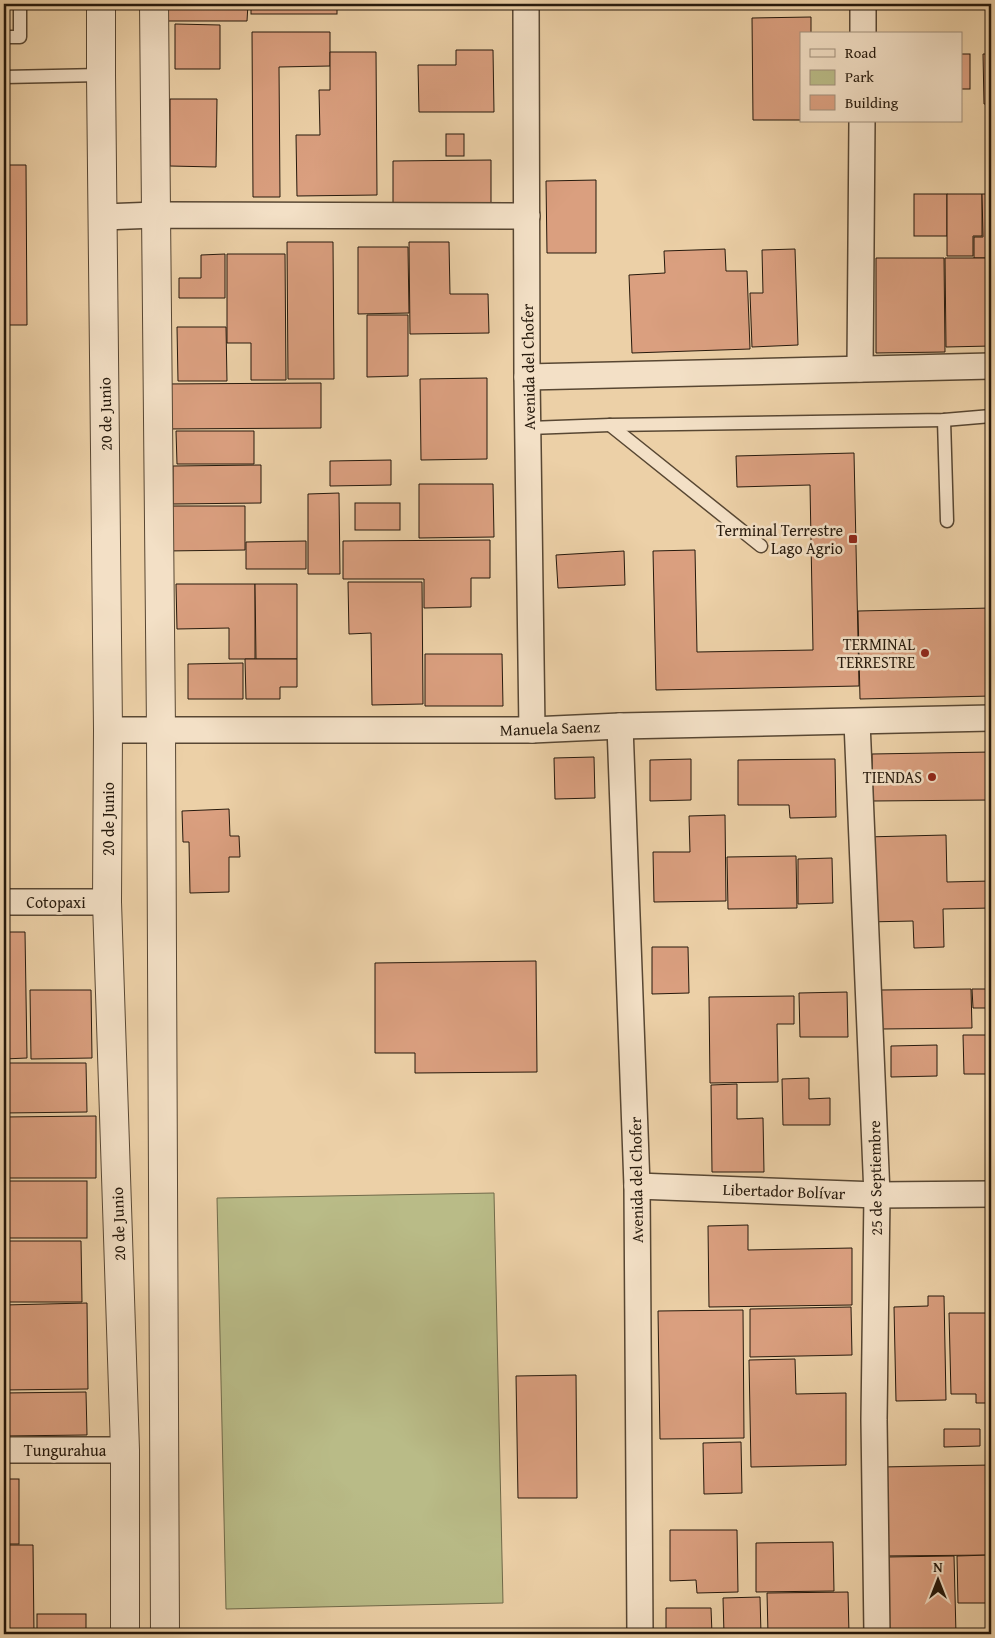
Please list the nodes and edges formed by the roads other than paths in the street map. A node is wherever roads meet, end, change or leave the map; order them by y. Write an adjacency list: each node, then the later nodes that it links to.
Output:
1 (20, 4): 7 (lane)
2 (101, 4): 8 (street, 20 de Junio)
3 (154, 4): 11 (street)
4 (526, 4): 12 (street, Avenida del Chofer)
5 (863, 4): 6 (street)
6 (863, 32)
7 (4, 37)
8 (101, 75): 9 (lane); 13 (street, 20 de Junio)
9 (4, 77)
10 (862, 122): 15 (street)
11 (156, 215): 12 (street); 13 (street); 27 (street)
12 (527, 216): 16 (street, Avenida del Chofer)
13 (103, 217): 26 (street, 20 de Junio)
14 (991, 366): 15 (street)
15 (860, 369): 16 (street)
16 (527, 377): 20 (street, Avenida del Chofer)
17 (991, 416): 18 (lane)
18 (944, 420): 19 (lane); 21 (lane)
19 (610, 425): 20 (lane); 22 (lane)
20 (529, 428): 28 (street, Avenida del Chofer)
21 (947, 521)
22 (761, 546)
23 (991, 718): 24 (street, Manuela Saenz)
24 (857, 722): 25 (street, Manuela Saenz); 33 (street, 25 de Septiembre)
25 (620, 726): 28 (street, Manuela Saenz); 31 (street, Avenida del Chofer)
26 (108, 730): 27 (street, Manuela Saenz); 30 (street, 20 de Junio)
27 (161, 730): 28 (street, Manuela Saenz); 37 (street)
28 (532, 730)
29 (4, 902): 30 (street, Cotopaxi)
30 (107, 902): 35 (street, 20 de Junio)
31 (637, 1186): 33 (street, Libertador Bolívar); 38 (street, Avenida del Chofer)
32 (991, 1194): 33 (street, Libertador Bolívar)
33 (877, 1195): 39 (street, 25 de Septiembre)
34 (4, 1450): 35 (street, Tungurahua)
35 (125, 1450): 36 (street, 20 de Junio)
36 (125, 1634)
37 (165, 1634)
38 (640, 1634)
39 (877, 1634)

